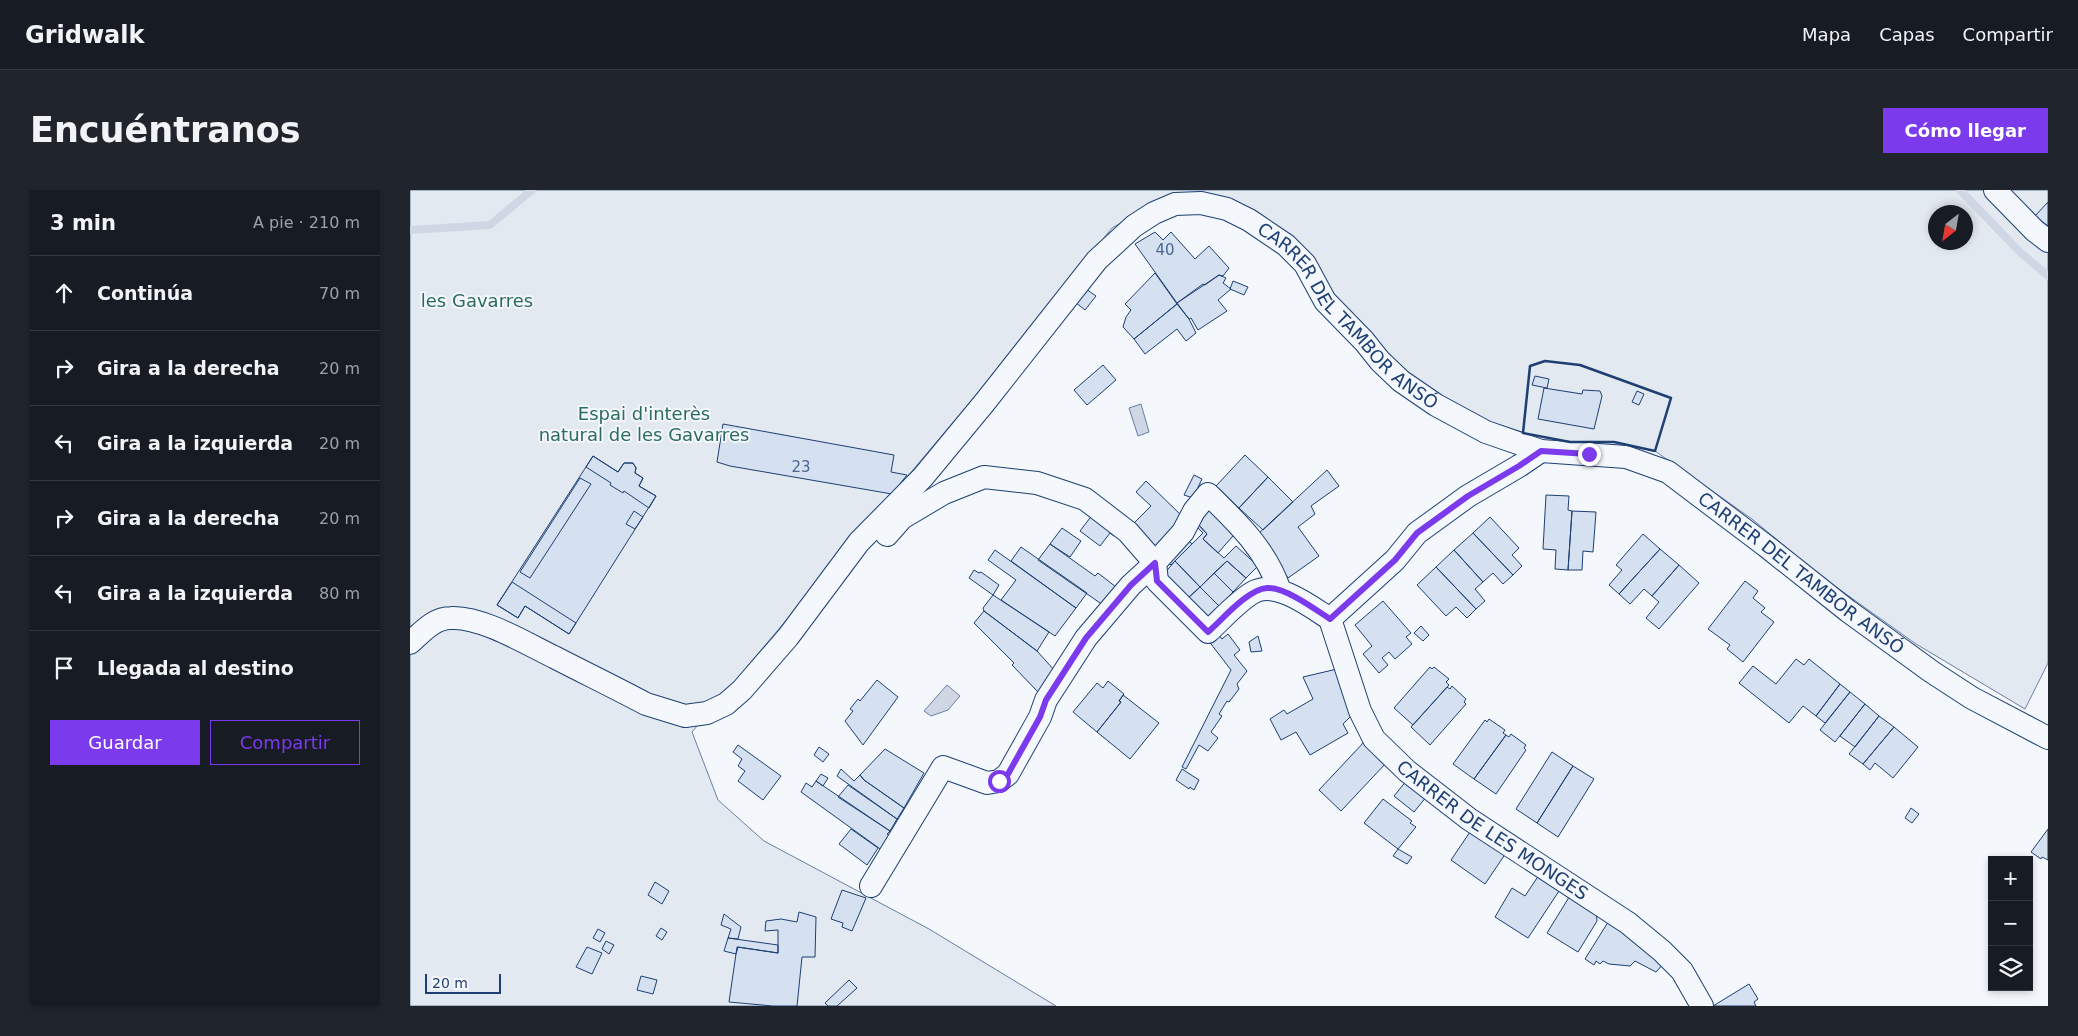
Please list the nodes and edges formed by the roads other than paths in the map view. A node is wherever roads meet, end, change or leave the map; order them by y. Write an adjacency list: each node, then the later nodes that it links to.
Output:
1 (1995, 190): 2 (street)
2 (2048, 241)
3 (1541, 451): 5 (street, CARRER DEL TAMBOR ANSÓ); 7 (street); 9 (street, CARRER DEL TAMBOR ANSÓ)
4 (1155, 563): 5 (street); 6 (street); 6 (street); 10 (street)
5 (825, 585): 8 (street, CARRER DEL TAMBOR ANSÓ)
6 (1280, 591): 7 (street)
7 (1330, 619): 11 (street, CARRER DE LES MONGES)
8 (410, 643)
9 (2048, 738)
10 (871, 886)
11 (1702, 1006)

